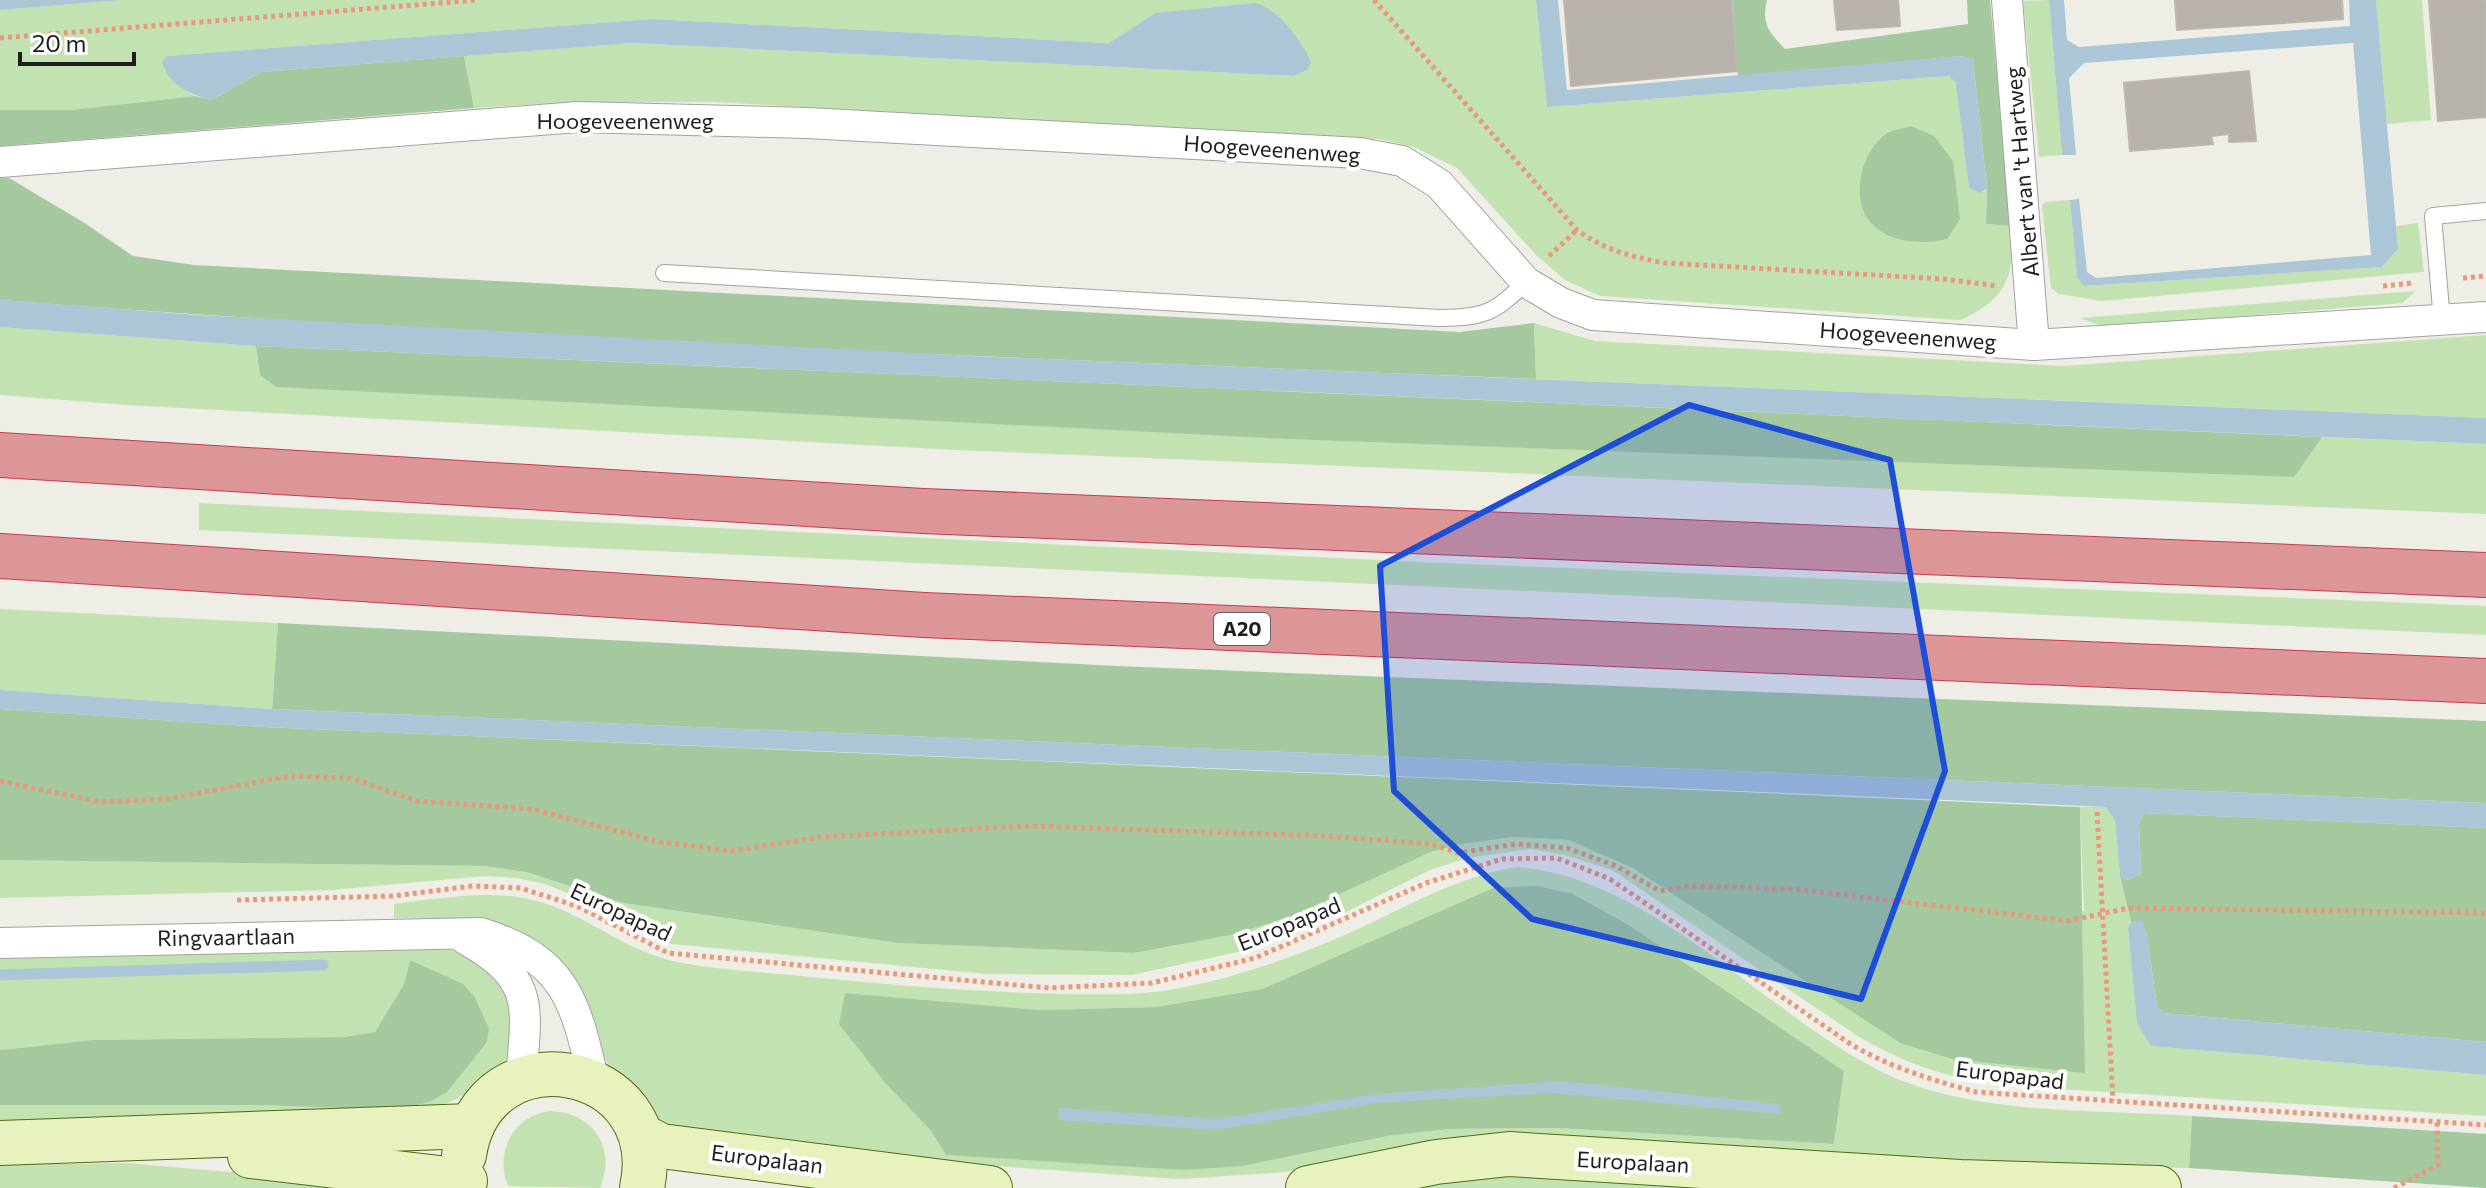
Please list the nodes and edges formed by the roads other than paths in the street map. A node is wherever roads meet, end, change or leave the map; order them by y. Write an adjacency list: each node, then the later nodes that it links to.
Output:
1 (2007, 0): 8 (street, Albert van 't Hartweg)
2 (0, 162): 5 (street, Hoogeveenenweg)
3 (2486, 211): 7 (lane)
4 (664, 273): 5 (lane)
5 (1526, 282): 8 (street, Hoogeveenenweg)
6 (2486, 317): 7 (street, Hoogeveenenweg)
7 (2442, 321): 8 (street, Hoogeveenenweg)
8 (2034, 345)
9 (0, 455): 11 (highway)
10 (0, 556): 12 (highway, A20)
11 (2486, 575)
12 (2486, 681)
13 (453, 932): 14 (street, Ringvaartlaan); 15 (street); 16 (street, Ringvaartlaan)
14 (0, 943)
15 (521, 1079): 16 (main road); 17 (main road)
16 (594, 1082): 18 (main road)
17 (472, 1126): 19 (main road); 21 (main road)
18 (642, 1136): 23 (main road); 24 (main road, Europalaan)
19 (120, 1140): 20 (main road); 21 (main road)
20 (0, 1143)
21 (466, 1184)
22 (1973, 1185): 25 (main road, Europalaan); 26 (main road, Europalaan)
23 (642, 1188)
24 (990, 1188)
25 (1308, 1188)
26 (2159, 1188)

